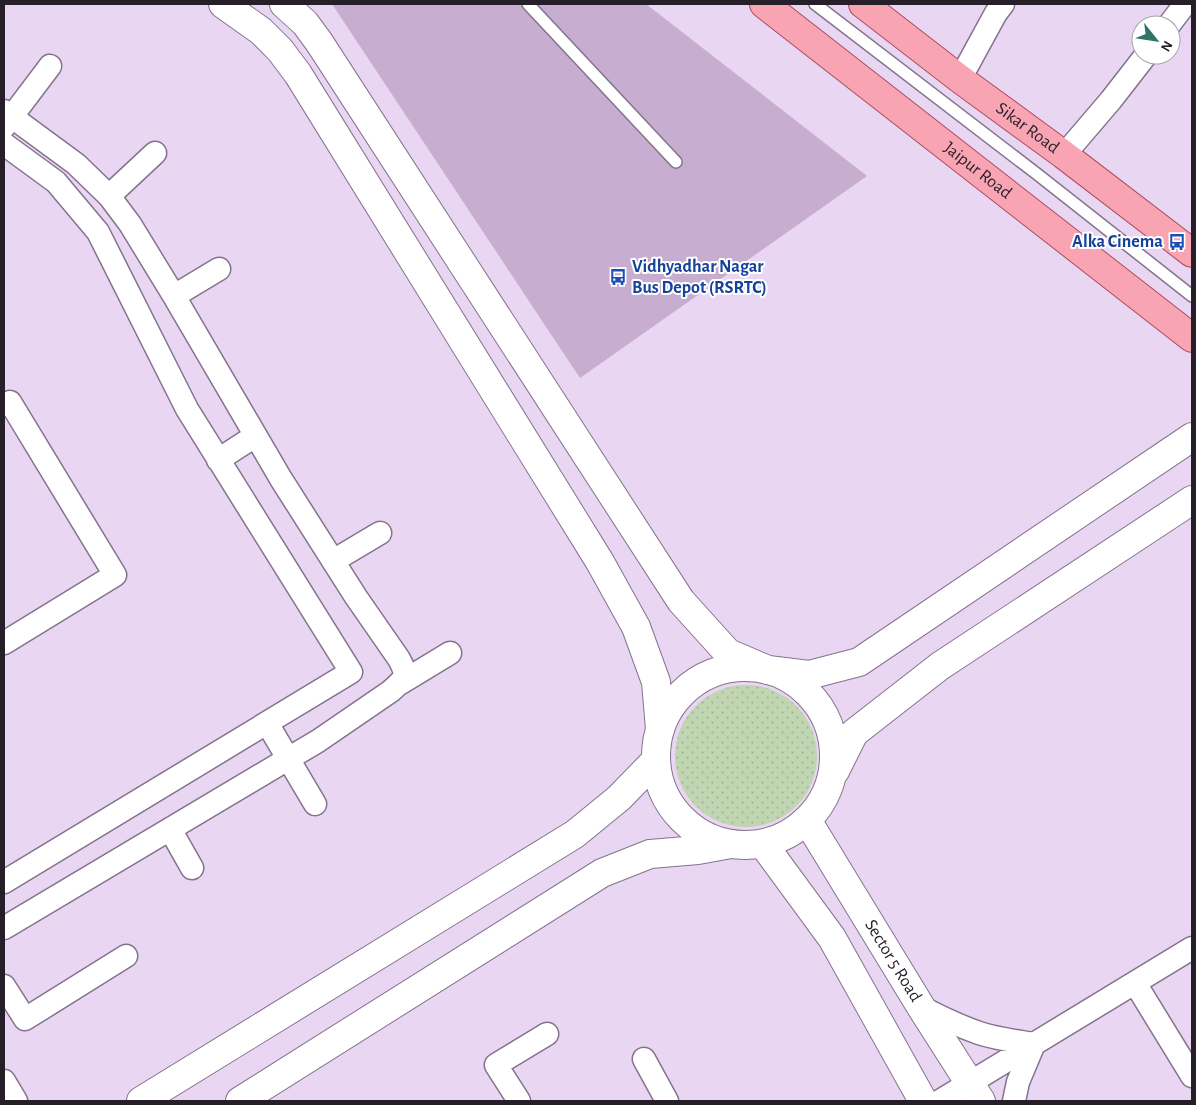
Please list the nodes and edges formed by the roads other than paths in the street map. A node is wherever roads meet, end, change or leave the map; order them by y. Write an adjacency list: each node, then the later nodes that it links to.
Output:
1 (224, 4): 36 (main road)
2 (284, 4): 33 (main road)
3 (528, 4): 17 (lane)
4 (764, 4): 23 (main road, Jaipur Road)
5 (814, 4): 22 (lane)
6 (864, 4): 12 (main road, Sikar Road)
7 (1185, 4): 9 (street)
8 (994, 7): 12 (street)
9 (1177, 15)
10 (1138, 65): 16 (street)
11 (50, 66): 13 (street)
12 (960, 79): 16 (main road, Sikar Road)
13 (6, 118): 18 (street)
14 (4, 144): 27 (street)
15 (155, 153): 18 (street)
16 (1064, 155): 19 (main road, Sikar Road)
17 (676, 162)
18 (110, 196): 21 (street)
19 (1192, 252)
20 (218, 269): 21 (street)
21 (174, 296): 25 (street)
22 (1192, 296)
23 (1192, 338)
24 (4, 405): 31 (street)
25 (255, 436): 27 (street); 30 (street)
26 (1192, 437): 33 (main road)
27 (218, 460): 35 (street)
28 (1192, 500): 39 (main road)
29 (380, 532): 30 (street)
30 (333, 561): 34 (street)
31 (4, 643)
32 (450, 653): 34 (street)
33 (768, 670): 36 (main road); 39 (main road)
34 (399, 684): 37 (street)
35 (267, 723): 37 (street); 46 (street)
36 (660, 730): 38 (main road)
37 (288, 759): 40 (street); 42 (street)
38 (656, 760): 43 (main road); 58 (main road)
39 (831, 778): 41 (main road)
40 (315, 804)
41 (807, 820): 44 (main road); 52 (main road, Sector 5 Road)
42 (170, 829): 45 (street); 47 (street)
43 (731, 844): 44 (main road); 59 (main road)
44 (763, 844): 62 (main road)
45 (192, 868)
46 (4, 882)
47 (4, 928)
48 (1192, 948): 50 (street)
49 (126, 956): 51 (street)
50 (1135, 983): 54 (street); 56 (street)
51 (4, 986)
52 (921, 1007): 54 (street); 57 (main road, Sector 5 Road)
53 (547, 1034): 60 (street)
54 (1034, 1044): 57 (street); 64 (street)
55 (644, 1059): 61 (street)
56 (1192, 1076)
57 (975, 1092): 63 (street)
58 (141, 1101)
59 (240, 1101)
60 (519, 1101)
61 (667, 1101)
62 (922, 1101)
63 (940, 1101)
64 (1014, 1101)

